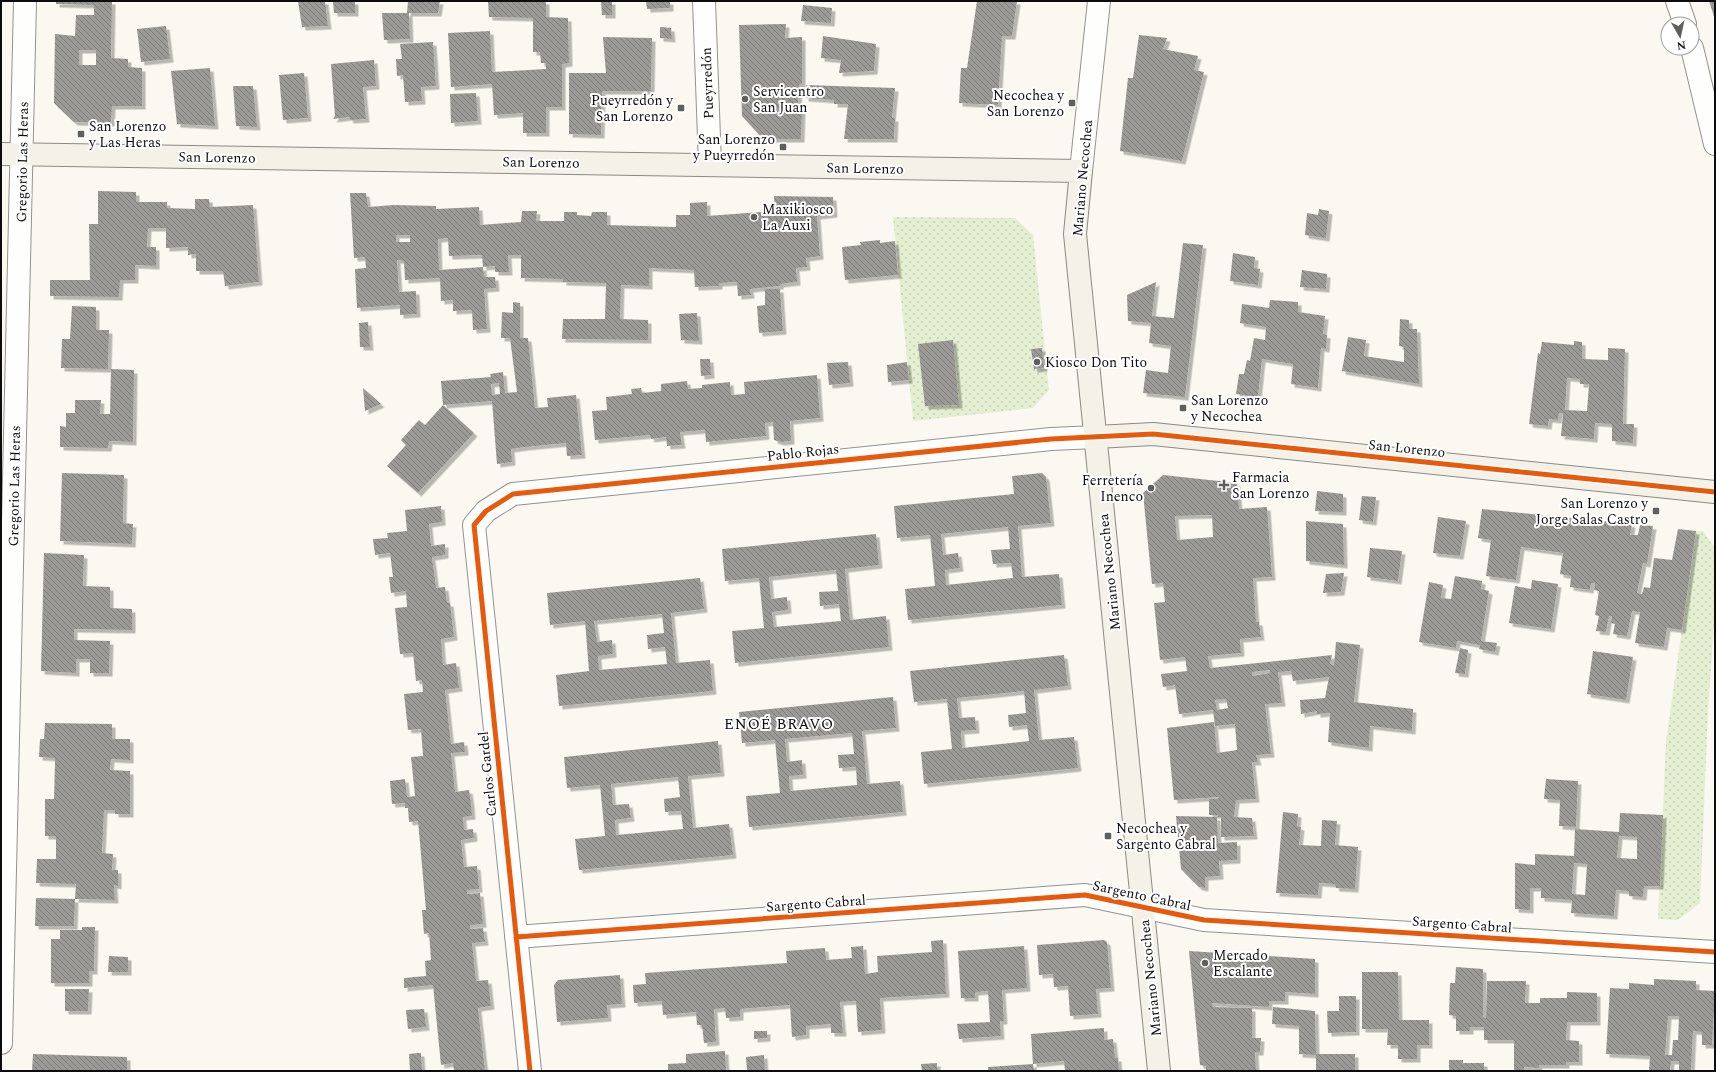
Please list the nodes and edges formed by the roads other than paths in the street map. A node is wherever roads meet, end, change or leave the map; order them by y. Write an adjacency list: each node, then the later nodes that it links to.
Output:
1 (25, 1): 9 (street, Gregorio Las Heras)
2 (704, 1): 10 (street, Pueyrredón)
3 (1099, 1): 11 (street, Mariano Necochea)
4 (1678, 1): 5 (street)
5 (1683, 16)
6 (1697, 56): 7 (street)
7 (1707, 73): 8 (street)
8 (1715, 144)
9 (12, 154): 10 (main road, San Lorenzo); 18 (street, Gregorio Las Heras)
10 (710, 165): 11 (main road, San Lorenzo)
11 (1081, 171): 12 (main road, Mariano Necochea)
12 (1096, 437): 13 (main road, San Lorenzo); 14 (street, Pablo Rojas); 15 (main road, Mariano Necochea)
13 (1715, 492)
14 (513, 494): 16 (street, Carlos Gardel)
15 (1143, 907): 16 (street, Sargento Cabral); 17 (street, Sargento Cabral); 20 (main road, Mariano Necochea)
16 (516, 937): 19 (street, Carlos Gardel)
17 (1715, 952)
18 (1, 1042)
19 (530, 1071)
20 (1159, 1071)

